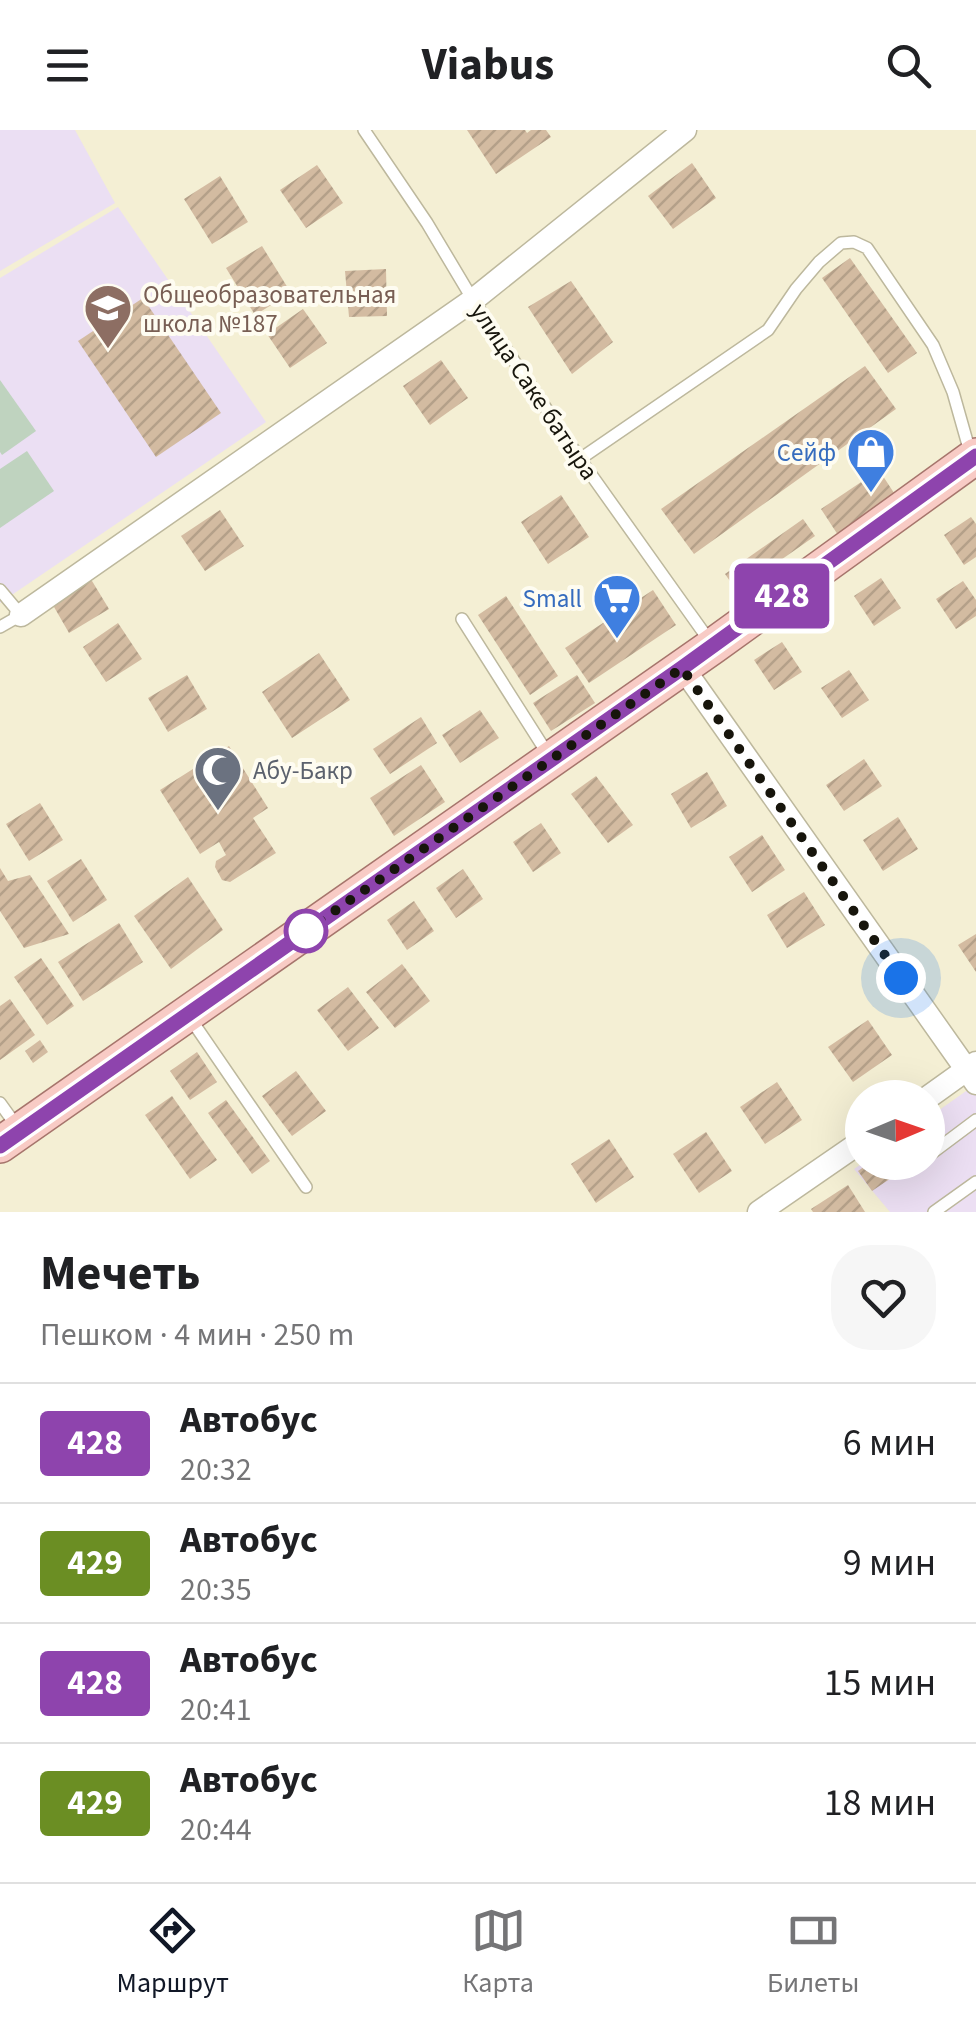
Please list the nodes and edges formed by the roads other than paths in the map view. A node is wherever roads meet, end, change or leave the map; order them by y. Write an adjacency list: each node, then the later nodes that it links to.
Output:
1 (364, 130): 3 (lane, улица Саке батыра)
2 (684, 130): 3 (street)
3 (473, 300): 5 (lane, улица Саке батыра); 7 (street)
4 (974, 458): 5 (lane); 10 (main road)
5 (580, 459): 10 (lane, улица Саке батыра)
6 (0, 590): 7 (lane)
7 (22, 615): 9 (lane)
8 (462, 620): 12 (lane)
9 (0, 627)
10 (713, 646): 11 (main road)
11 (682, 668): 12 (main road); 14 (street)
12 (552, 760): 13 (main road)
13 (188, 1014): 17 (main road); 21 (lane)
14 (973, 1072): 15 (street)
15 (945, 1088)
16 (976, 1120): 18 (lane)
17 (7, 1127)
18 (945, 1143)
19 (845, 1154): 22 (street)
20 (976, 1182): 23 (lane)
21 (306, 1187)
22 (759, 1212)
23 (934, 1212)

